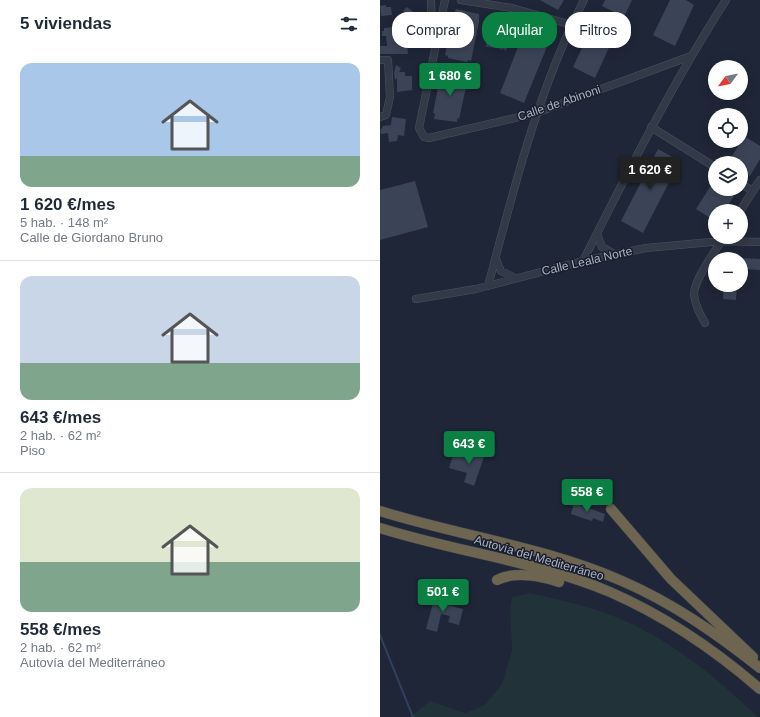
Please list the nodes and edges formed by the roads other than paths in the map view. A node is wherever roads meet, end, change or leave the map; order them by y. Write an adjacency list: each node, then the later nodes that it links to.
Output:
1 (431, 0): 6 (street)
2 (445, 0): 12 (street, Calle de Abinoni)
3 (461, 0): 8 (street)
4 (584, 0): 7 (street)
5 (726, 0): 10 (street)
6 (431, 12)
7 (578, 12)
8 (565, 23)
9 (565, 42): 12 (street)
10 (691, 56): 12 (street, Calle de Abinoni); 14 (street)
11 (380, 60): 13 (street)
12 (536, 113): 26 (street)
13 (380, 117)
14 (651, 127): 15 (street); 20 (street)
15 (708, 163)
16 (760, 180): 18 (street)
17 (748, 188): 18 (street)
18 (753, 191): 19 (street)
19 (745, 204)
20 (596, 234): 25 (street); 27 (street)
21 (708, 241): 25 (street, Calle Leala Norte)
22 (748, 241): 23 (street, Calle Leala Norte)
23 (760, 242)
24 (720, 244): 31 (street)
25 (615, 254): 27 (street, Calle Leala Norte)
26 (496, 259): 28 (street); 29 (street)
27 (583, 261): 28 (street, Calle Leala Norte)
28 (517, 278): 29 (street, Calle Leala Norte)
29 (488, 286): 30 (street, Calle Leala Norte)
30 (416, 300)
31 (705, 323)
32 (611, 509): 37 (highway)
33 (380, 511): 37 (highway, Autovía del Mediterráneo)
34 (380, 528): 36 (highway, Autovía del Mediterráneo)
35 (497, 580): 36 (highway)
36 (640, 607): 38 (highway, Autovía del Mediterráneo)
37 (760, 667)
38 (760, 689)

